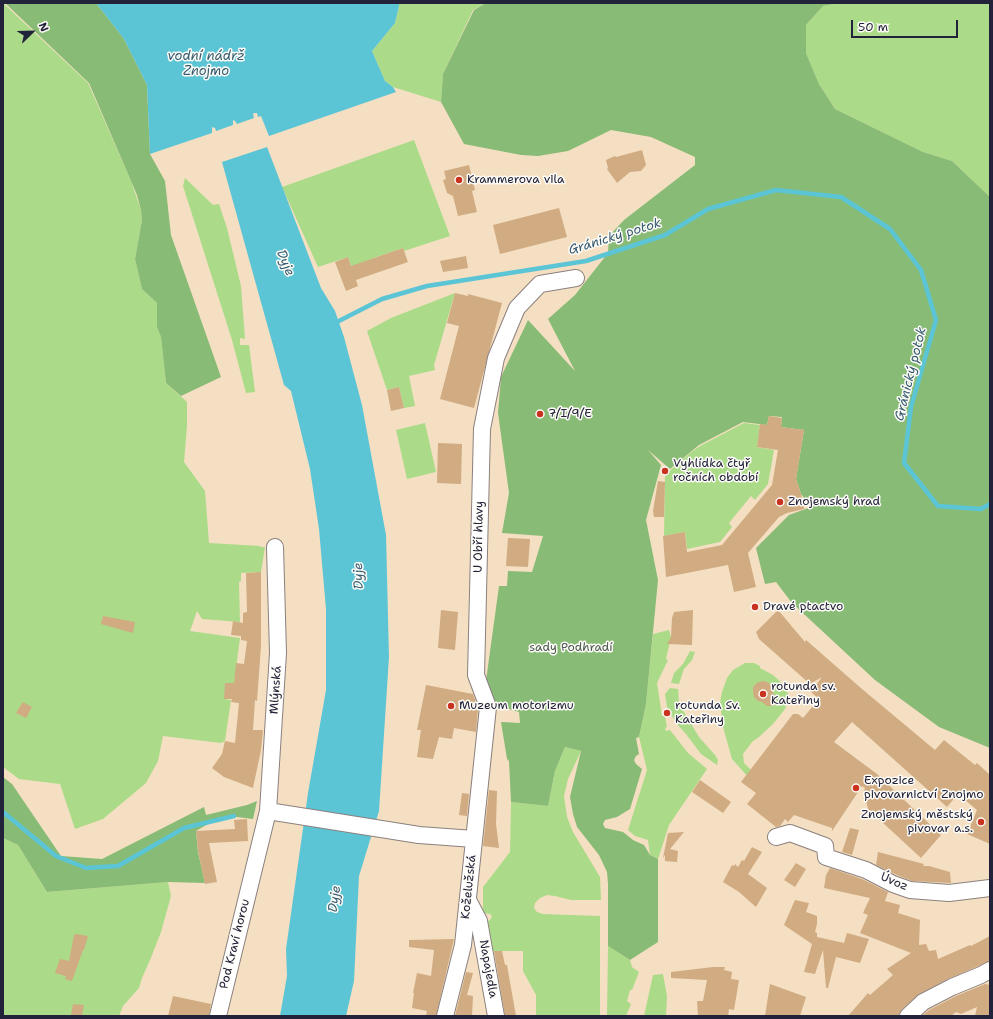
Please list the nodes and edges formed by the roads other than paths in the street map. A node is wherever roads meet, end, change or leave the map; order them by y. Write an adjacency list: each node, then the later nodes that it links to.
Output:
1 (576, 278): 5 (street, U Obří hlavy)
2 (275, 547): 3 (street, Mlýnská)
3 (268, 810): 5 (street, Koželužská); 6 (street, Mlýnská)
4 (776, 837): 7 (street, Úvoz)
5 (474, 839): 8 (street, Koželužská)
6 (253, 872): 10 (street, Pod Kraví horou)
7 (990, 888)
8 (468, 900): 11 (street, Koželužská); 12 (street, Napajedla)
9 (990, 970): 13 (street)
10 (218, 1016)
11 (445, 1016)
12 (496, 1016)
13 (908, 1016)

